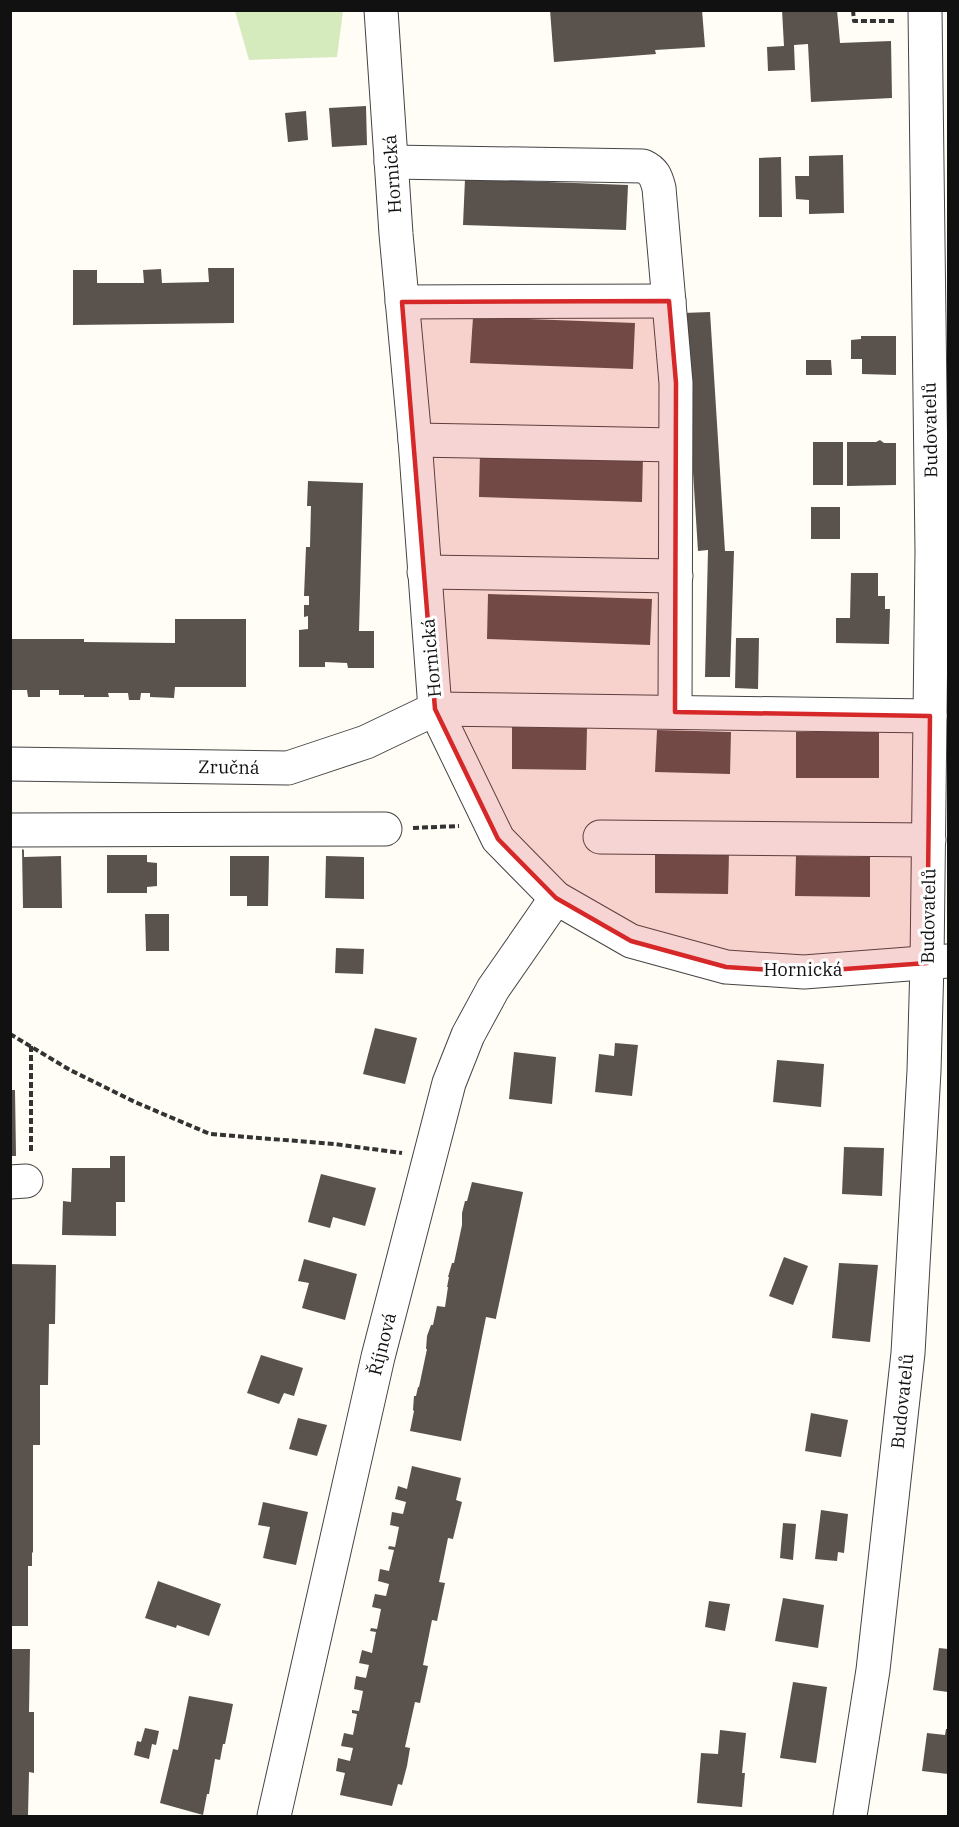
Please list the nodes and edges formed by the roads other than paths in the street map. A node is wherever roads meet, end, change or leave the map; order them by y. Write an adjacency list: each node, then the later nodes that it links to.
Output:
1 (381, 10): 3 (street, Hornická)
2 (925, 16): 8 (street, Budovatelů)
3 (391, 162): 4 (street); 5 (street, Hornická)
4 (669, 301): 5 (street); 7 (street)
5 (402, 302): 6 (street, Hornická)
6 (415, 440): 7 (street); 9 (street, Hornická)
7 (675, 445): 10 (street)
8 (940, 551): 13 (street, Budovatelů)
9 (424, 572): 10 (street); 11 (street, Hornická)
10 (676, 576): 12 (street)
11 (435, 709): 12 (street); 14 (street, Zručná); 19 (street, Hornická)
12 (675, 712): 13 (street)
13 (930, 716): 18 (street, Budovatelů)
14 (10, 764)
15 (385, 829): 16 (street)
16 (10, 830)
17 (600, 837): 18 (street)
18 (929, 840): 20 (street, Budovatelů)
19 (556, 897): 20 (street, Hornická); 21 (street, Říjnová)
20 (938, 962): 22 (street, Budovatelů)
21 (274, 1816)
22 (850, 1816)

